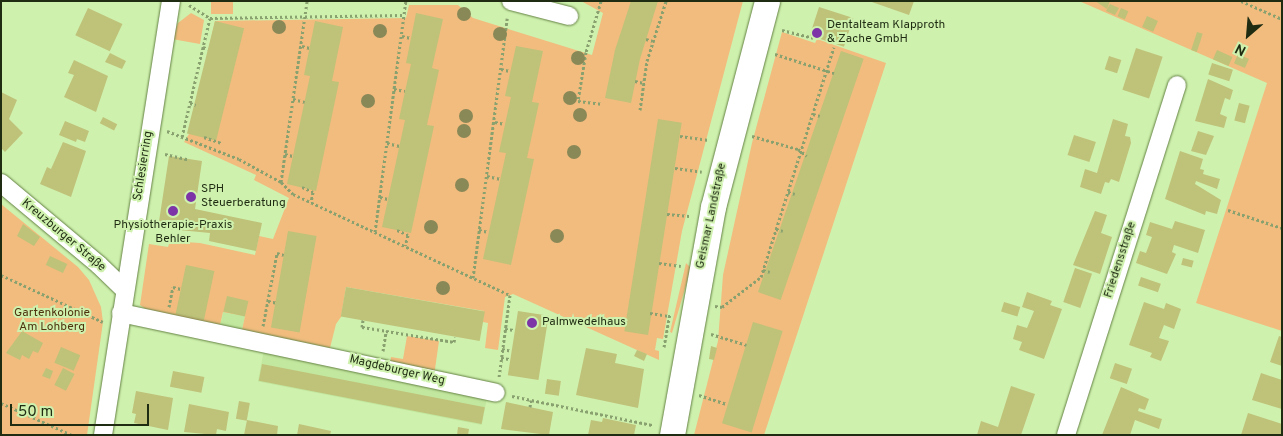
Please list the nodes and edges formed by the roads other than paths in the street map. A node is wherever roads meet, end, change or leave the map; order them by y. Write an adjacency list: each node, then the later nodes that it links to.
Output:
1 (171, 1): 7 (street, Schlesierring)
2 (766, 1): 10 (main road, Geismar Landstraße)
3 (509, 6): 4 (street)
4 (569, 16)
5 (1177, 85): 12 (street, Friedensstraße)
6 (1, 183): 7 (street, Kreuzburger Straße)
7 (125, 290): 8 (street, Schlesierring)
8 (121, 313): 9 (street, Magdeburger Weg); 11 (street, Schlesierring)
9 (496, 393)
10 (672, 432)
11 (103, 435)
12 (1066, 435)

